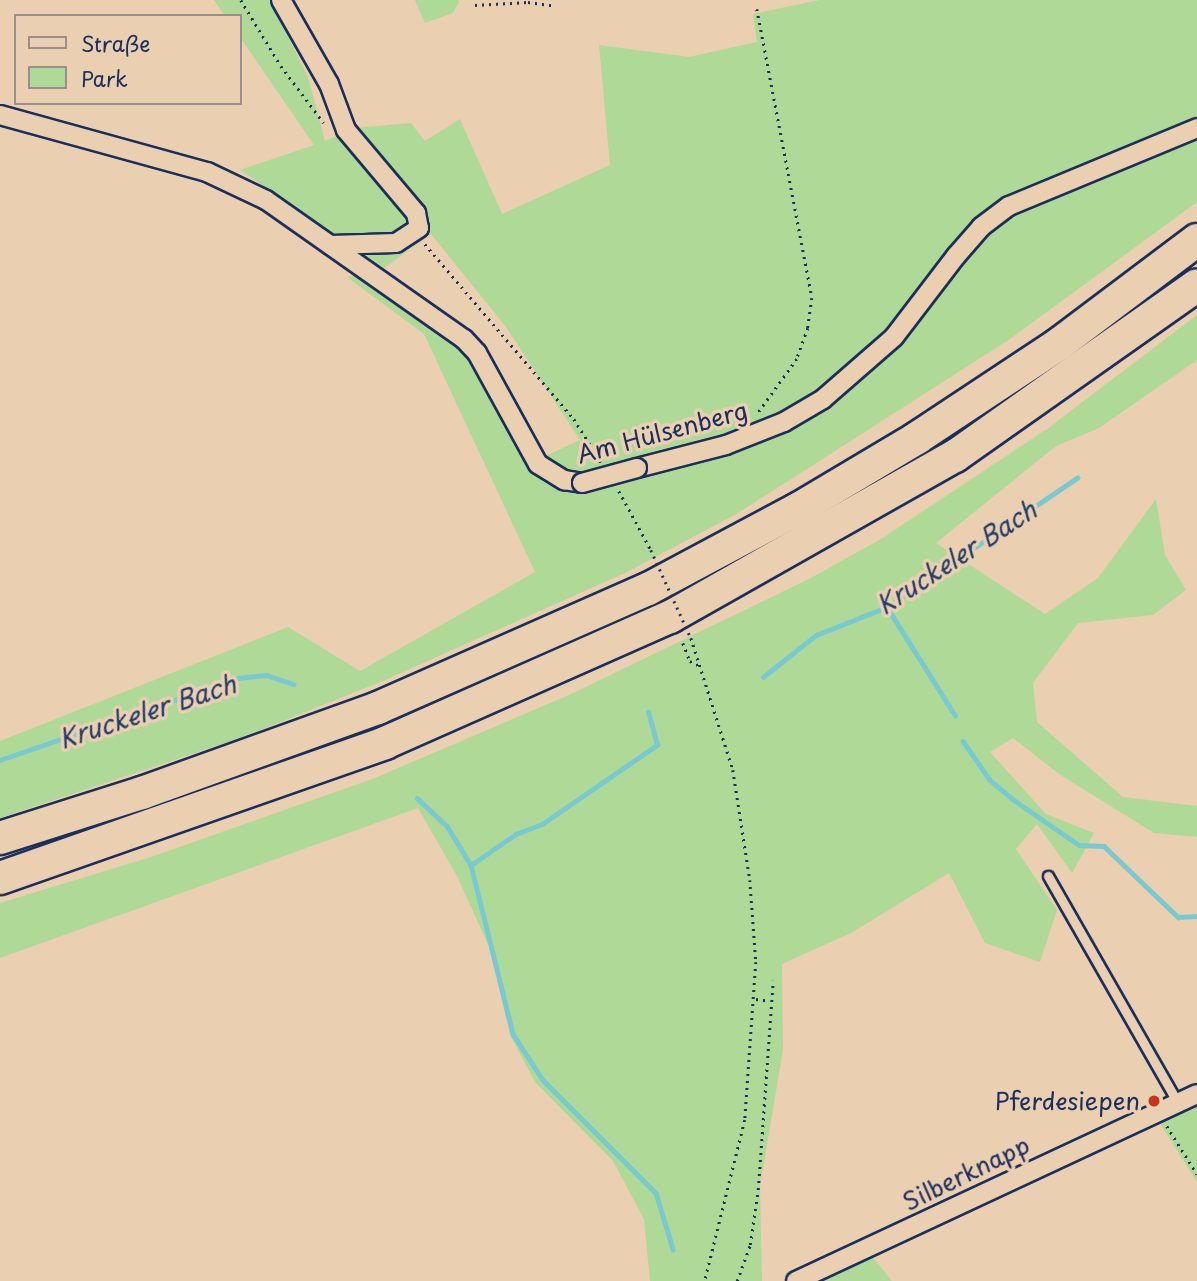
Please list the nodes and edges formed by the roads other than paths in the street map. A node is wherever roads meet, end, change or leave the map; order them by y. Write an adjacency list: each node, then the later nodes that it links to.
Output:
1 (281, 0): 7 (street)
2 (0, 115): 7 (street, Am Hülsenberg)
3 (1197, 118): 5 (street)
4 (1197, 128): 5 (street, Am Hülsenberg)
5 (1172, 139): 7 (street, Am Hülsenberg, bridge)
6 (1197, 240): 9 (highway)
7 (330, 245)
8 (1197, 285): 11 (highway)
9 (0, 838)
10 (1048, 876): 13 (lane)
11 (0, 878)
12 (1197, 1094): 13 (street, Silberknapp)
13 (1177, 1101): 14 (street, Silberknapp)
14 (796, 1281)

